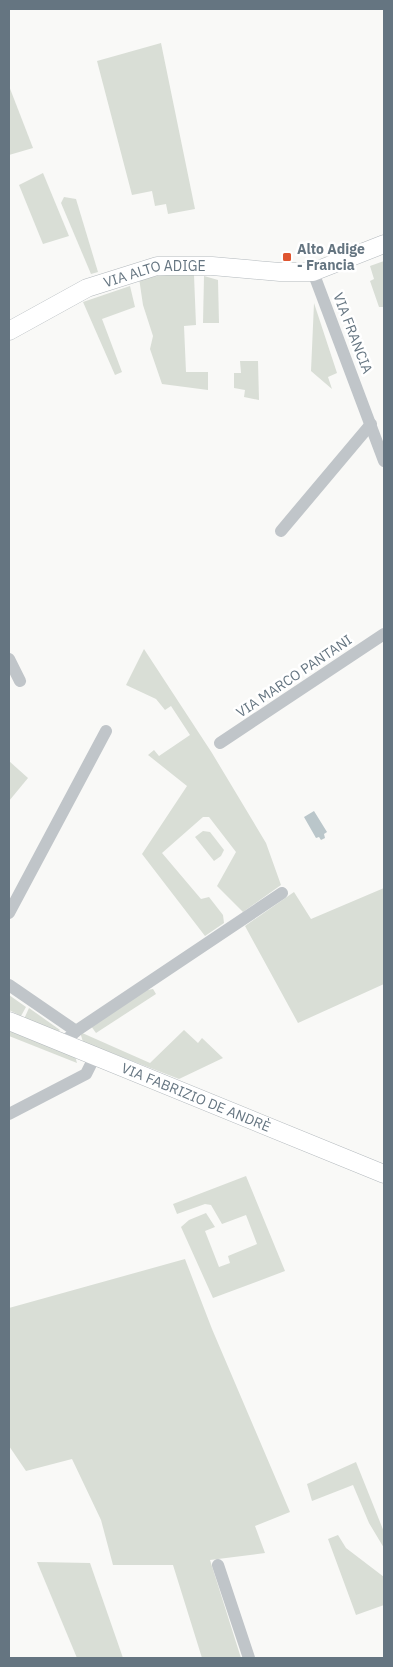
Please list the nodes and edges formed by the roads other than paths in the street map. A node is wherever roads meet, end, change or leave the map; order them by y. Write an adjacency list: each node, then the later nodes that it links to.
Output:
1 (384, 244): 2 (street)
2 (313, 272): 3 (street, VIA ALTO ADIGE); 4 (street, VIA FRANCIA)
3 (9, 331)
4 (371, 424): 5 (street, VIA FRANCIA); 6 (street)
5 (384, 461)
6 (281, 530)
7 (384, 634): 11 (street, VIA MARCO PANTANI)
8 (9, 659): 9 (street)
9 (20, 681)
10 (106, 731): 13 (street)
11 (220, 743)
12 (282, 893): 16 (street)
13 (9, 913)
14 (9, 985): 16 (street)
15 (9, 1021): 17 (street, VIA FABRIZIO DE ANDRÈ)
16 (76, 1031): 17 (street)
17 (63, 1043): 18 (street, VIA FABRIZIO DE ANDRÈ)
18 (94, 1056): 19 (street); 20 (street, VIA FABRIZIO DE ANDRÈ)
19 (9, 1114)
20 (384, 1174)
21 (218, 1565): 22 (street)
22 (249, 1658)

